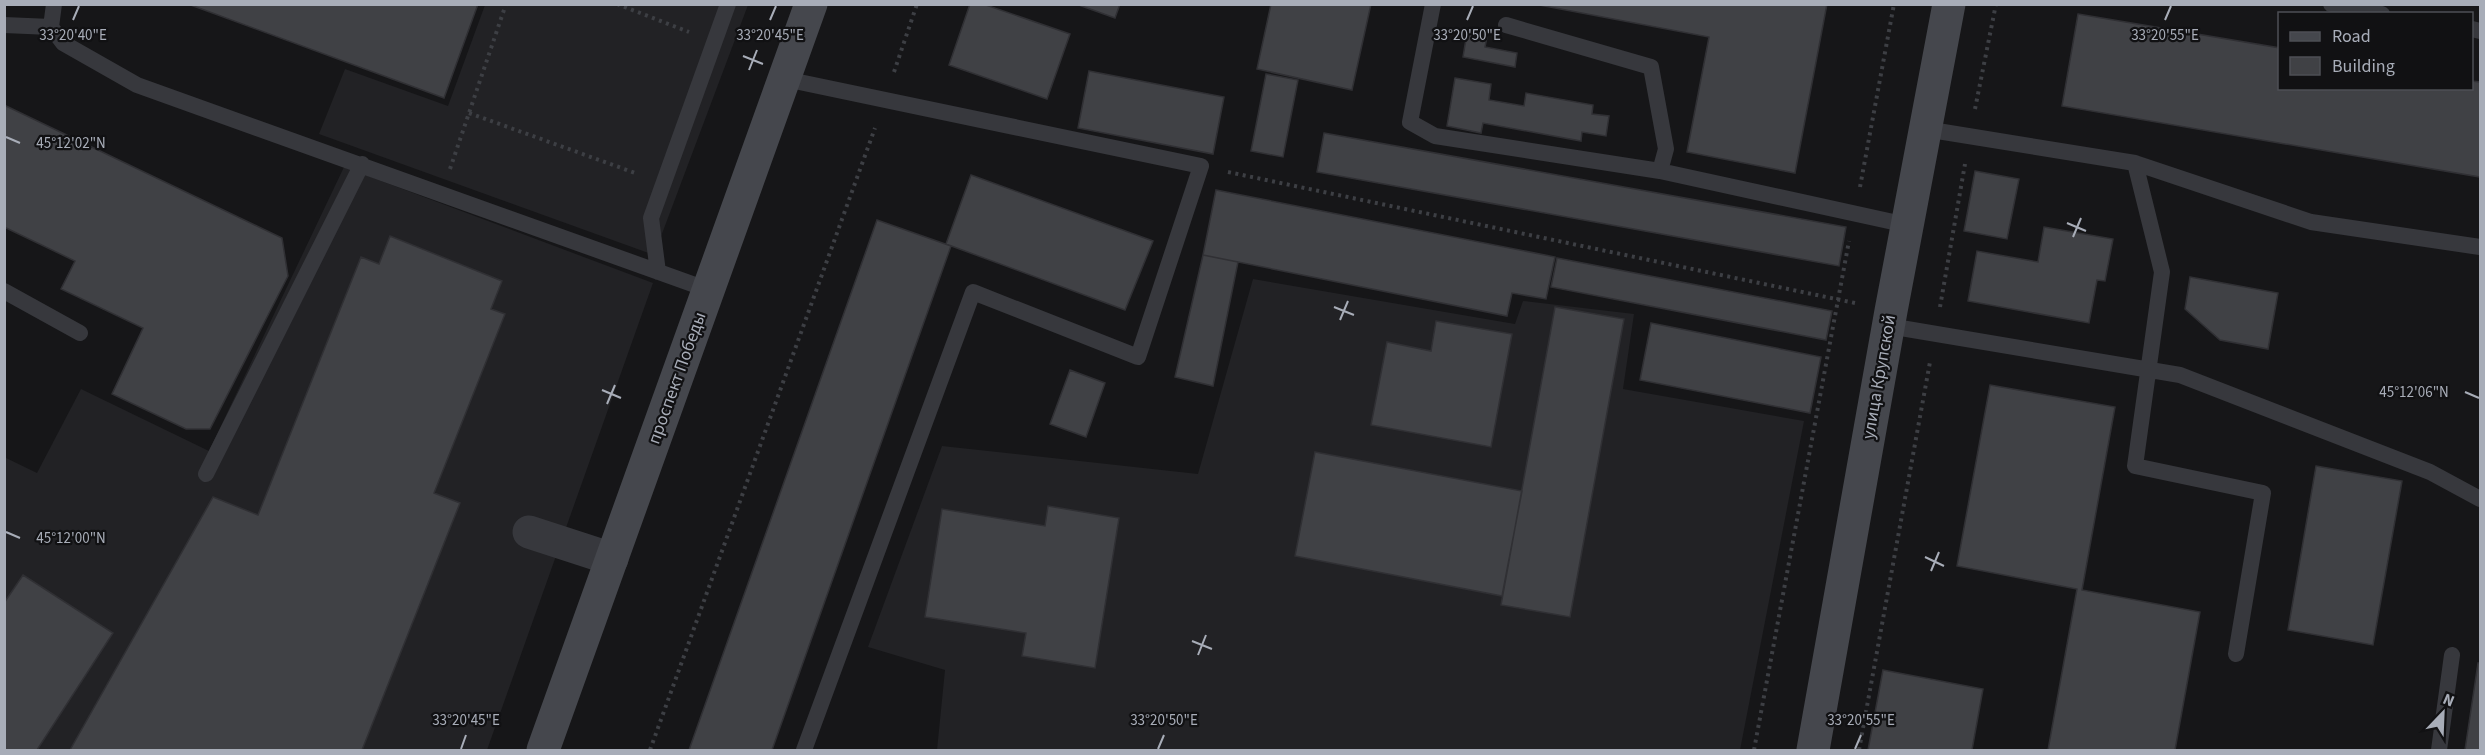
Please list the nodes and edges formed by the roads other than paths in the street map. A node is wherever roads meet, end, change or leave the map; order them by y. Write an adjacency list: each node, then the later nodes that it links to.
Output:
1 (54, 4): 10 (lane)
2 (728, 4): 18 (lane)
3 (811, 4): 11 (street, проспект Победы)
4 (1433, 4): 15 (lane)
5 (1949, 4): 12 (street, улица Крупской)
6 (2331, 4): 7 (lane)
7 (2372, 12)
8 (4, 25): 10 (lane)
9 (1506, 25): 15 (lane)
10 (51, 27): 14 (lane)
11 (785, 79): 19 (street, проспект Победы); 31 (lane)
12 (1925, 129): 13 (lane); 16 (street, улица Крупской)
13 (2135, 163): 17 (lane); 23 (lane)
14 (362, 164): 18 (lane); 24 (lane)
15 (1660, 171): 16 (lane)
16 (1907, 225): 21 (street, улица Крупской)
17 (2481, 247)
18 (658, 272): 19 (lane)
19 (709, 290): 27 (street, проспект Победы)
20 (4, 291): 22 (lane)
21 (1890, 318): 23 (lane); 32 (street, улица Крупской)
22 (80, 333)
23 (2148, 370): 25 (lane); 28 (lane)
24 (206, 474)
25 (2481, 500)
26 (529, 532): 27 (street)
27 (612, 559): 30 (street, проспект Победы)
28 (2236, 654)
29 (2452, 655): 33 (lane)
30 (543, 750)
31 (804, 750)
32 (1814, 750)
33 (2439, 750)

